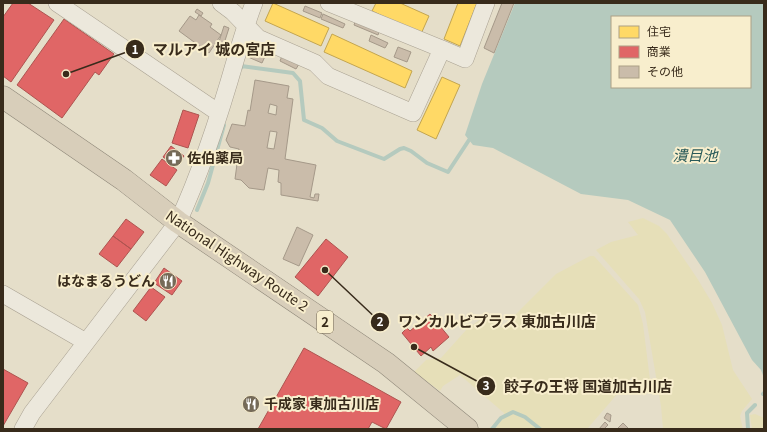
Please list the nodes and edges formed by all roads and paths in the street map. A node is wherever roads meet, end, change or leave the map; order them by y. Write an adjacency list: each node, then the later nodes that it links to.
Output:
1 (58, 3): 9 (street)
2 (221, 3): 6 (street)
3 (254, 3): 6 (street)
4 (329, 3): 7 (street)
5 (486, 3): 7 (street)
6 (245, 25): 7 (street); 9 (street)
7 (442, 49)
8 (3, 97): 10 (highway, National Highway Route 2 / 2)
9 (218, 113): 10 (street)
10 (178, 222): 12 (street); 14 (highway, National Highway Route 2 / 2)
11 (3, 294): 12 (street)
12 (86, 342): 13 (street)
13 (23, 429)
14 (467, 429)

